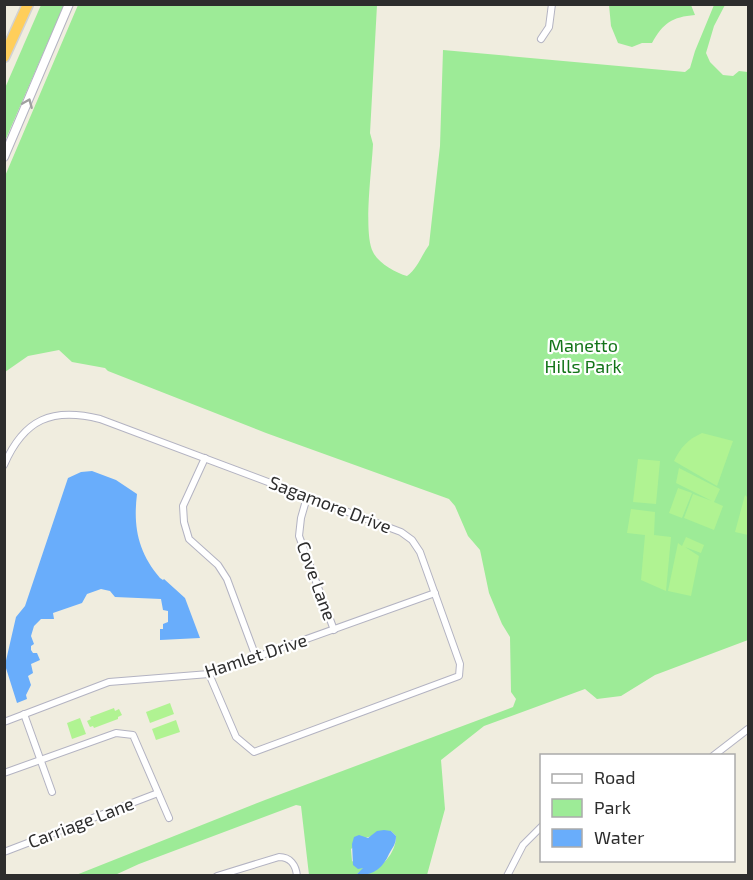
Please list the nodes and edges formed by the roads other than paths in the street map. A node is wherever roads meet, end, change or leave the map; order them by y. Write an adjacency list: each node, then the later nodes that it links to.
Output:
1 (28, 4): 5 (highway)
2 (69, 4): 6 (main road, one-way to 2)
3 (552, 4): 4 (street)
4 (541, 39)
5 (4, 57)
6 (4, 157)
7 (205, 458): 8 (street, Sagamore Drive); 9 (street, Sagamore Drive); 12 (street)
8 (4, 465)
9 (307, 497): 10 (street, Sagamore Drive); 11 (street, Cove Lane)
10 (435, 593): 11 (street, Hamlet Drive); 13 (street, Sagamore Drive)
11 (334, 630): 12 (street, Hamlet Drive)
12 (256, 657): 13 (street, Hamlet Drive)
13 (209, 674): 14 (street, Hamlet Drive)
14 (24, 714): 15 (street, Hamlet Drive); 18 (street)
15 (4, 722)
16 (748, 729): 17 (street)
17 (716, 754)
18 (41, 760): 19 (street, Carriage Lane); 20 (street); 21 (street, Carriage Lane)
19 (4, 773)
20 (52, 792)
21 (158, 793): 22 (street, Carriage Lane); 24 (street, Carriage Lane)
22 (169, 818)
23 (540, 828): 27 (street)
24 (4, 852)
25 (217, 876): 26 (street)
26 (297, 876)
27 (507, 876)

